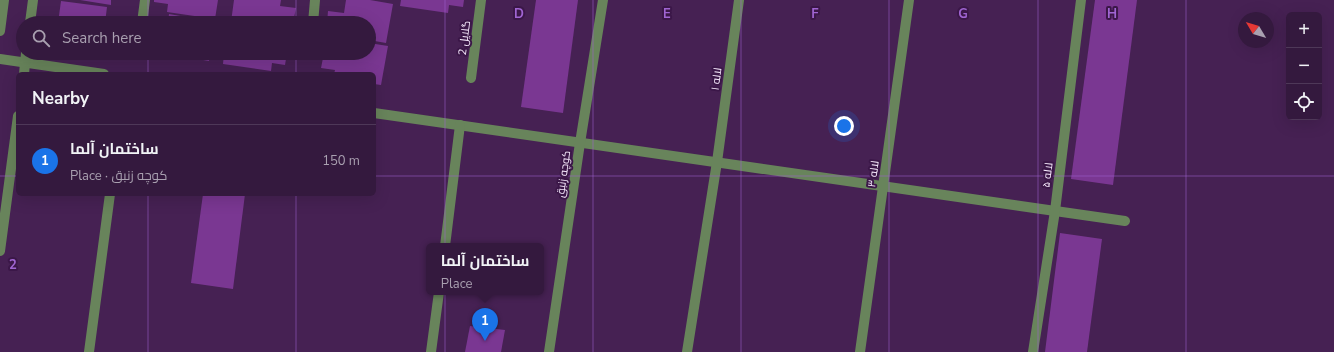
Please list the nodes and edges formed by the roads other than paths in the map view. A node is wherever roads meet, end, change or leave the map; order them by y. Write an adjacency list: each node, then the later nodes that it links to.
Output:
1 (4, 0): 13 (street)
2 (33, 0): 10 (street)
3 (145, 0): 11 (street)
4 (315, 0): 12 (street)
5 (481, 0): 20 (street, گلایل 2)
6 (603, 0): 24 (street, کوچه زنبق)
7 (739, 0): 25 (street, لاله ۱)
8 (909, 0): 26 (street, لاله ۳)
9 (1081, 0): 28 (street, لاله ۵)
10 (31, 16)
11 (143, 16)
12 (314, 16)
13 (0, 31)
14 (16, 58): 15 (street)
15 (0, 59)
16 (26, 60): 18 (street)
17 (36, 60): 19 (street)
18 (24, 72)
19 (94, 72)
20 (471, 78)
21 (376, 113): 22 (street)
22 (460, 125): 24 (street); 30 (street)
23 (16, 131): 31 (street)
24 (580, 143): 25 (street); 35 (street, کوچه زنبق)
25 (717, 162): 26 (street); 36 (street, لاله ۱)
26 (884, 186): 28 (street); 37 (street, لاله ۳)
27 (110, 196): 33 (street)
28 (1055, 211): 29 (street); 38 (street, لاله ۵)
29 (1125, 221)
30 (445, 243)
31 (0, 251)
32 (438, 295): 34 (street)
33 (89, 352)
34 (431, 352)
35 (549, 352)
36 (687, 352)
37 (860, 352)
38 (1033, 352)

